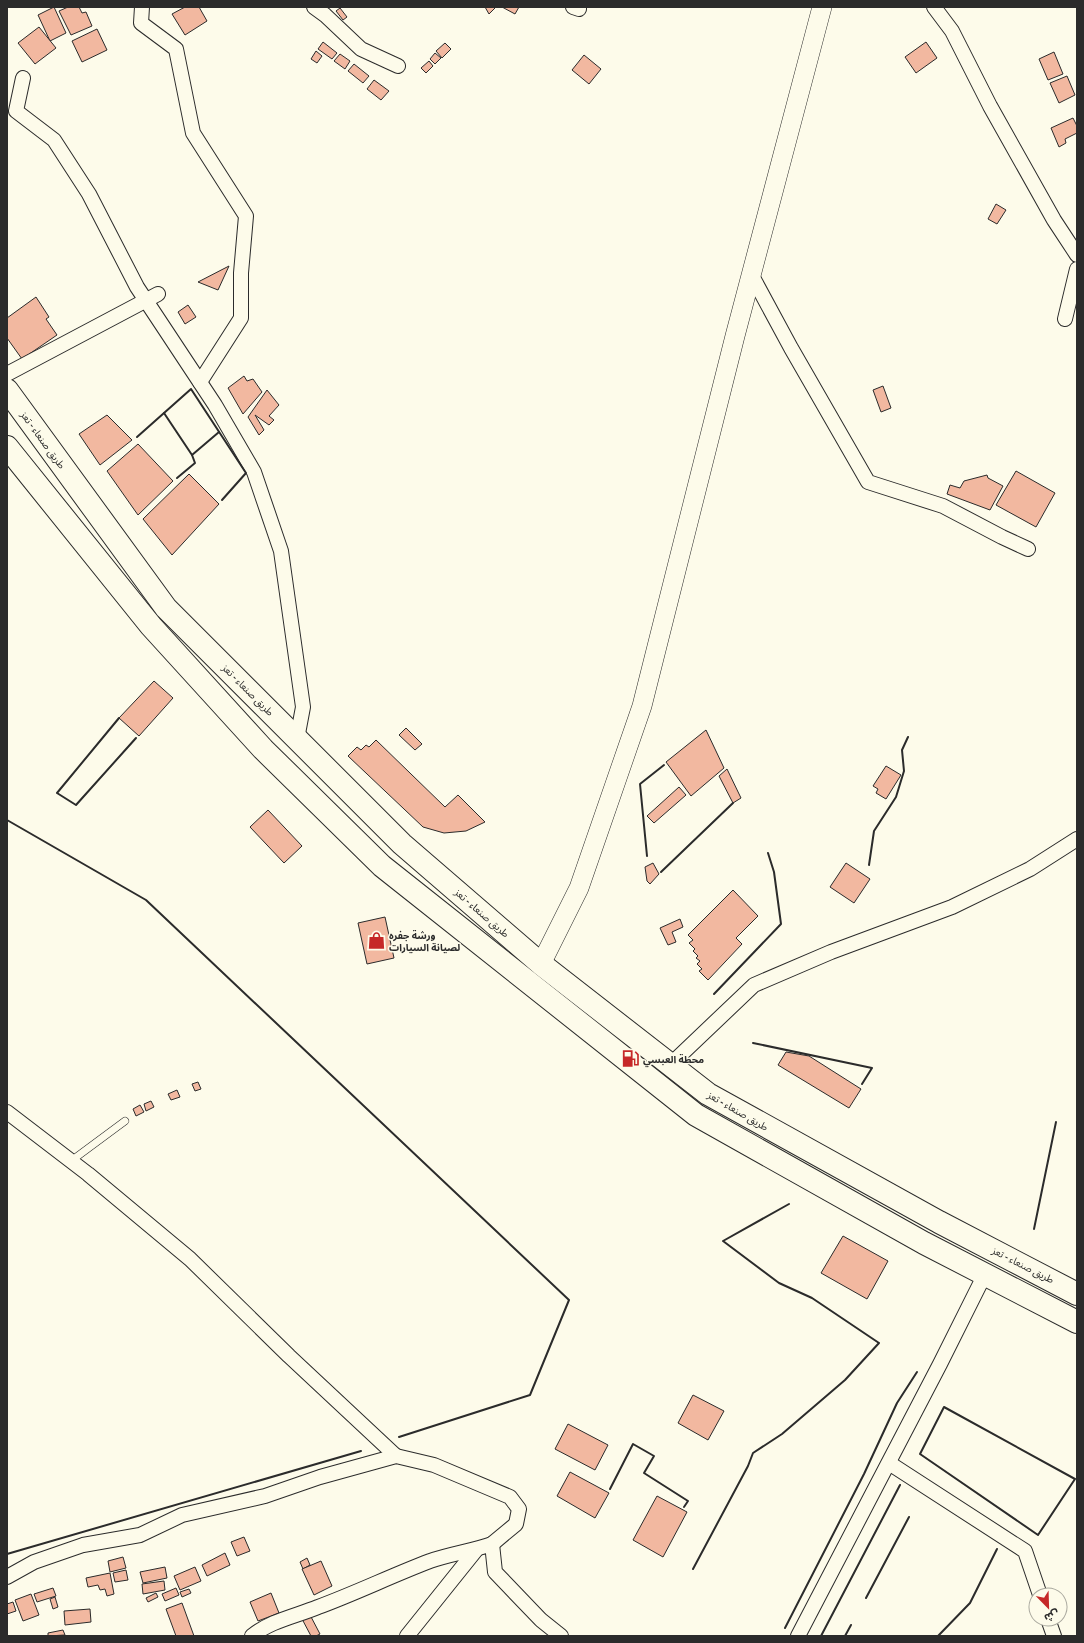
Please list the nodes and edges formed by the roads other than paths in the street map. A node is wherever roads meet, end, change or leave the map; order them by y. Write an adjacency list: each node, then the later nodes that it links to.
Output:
1 (142, 7): 15 (street)
2 (314, 7): 7 (street)
3 (573, 7): 4 (street)
4 (579, 7)
5 (822, 7): 11 (street)
6 (934, 7): 9 (street)
7 (398, 66)
8 (23, 78): 12 (street)
9 (1077, 255)
10 (1077, 268): 13 (street)
11 (751, 274): 18 (street); 21 (street)
12 (152, 298): 14 (street); 15 (street)
13 (1065, 319)
14 (7, 374)
15 (200, 382): 19 (street)
16 (7, 390): 19 (highway, طريق صنعاء - تعز)
17 (7, 447): 26 (highway)
18 (1028, 548)
19 (296, 739): 21 (highway, طريق صنعاء - تعز)
20 (1077, 839): 22 (street)
21 (541, 964): 22 (highway, طريق صنعاء - تعز)
22 (670, 1065): 27 (highway, طريق صنعاء - تعز)
23 (7, 1112): 25 (street)
24 (125, 1121): 25 (lane)
25 (72, 1161): 29 (street)
26 (985, 1274): 28 (highway); 30 (street)
27 (1077, 1294)
28 (1077, 1322)
29 (396, 1456): 31 (street); 33 (street)
30 (889, 1463): 34 (street); 38 (street)
31 (492, 1544): 32 (street); 37 (street)
32 (476, 1550): 35 (street); 36 (street)
33 (7, 1577)
34 (1037, 1587)
35 (252, 1636)
36 (407, 1636)
37 (561, 1636)
38 (798, 1636)

